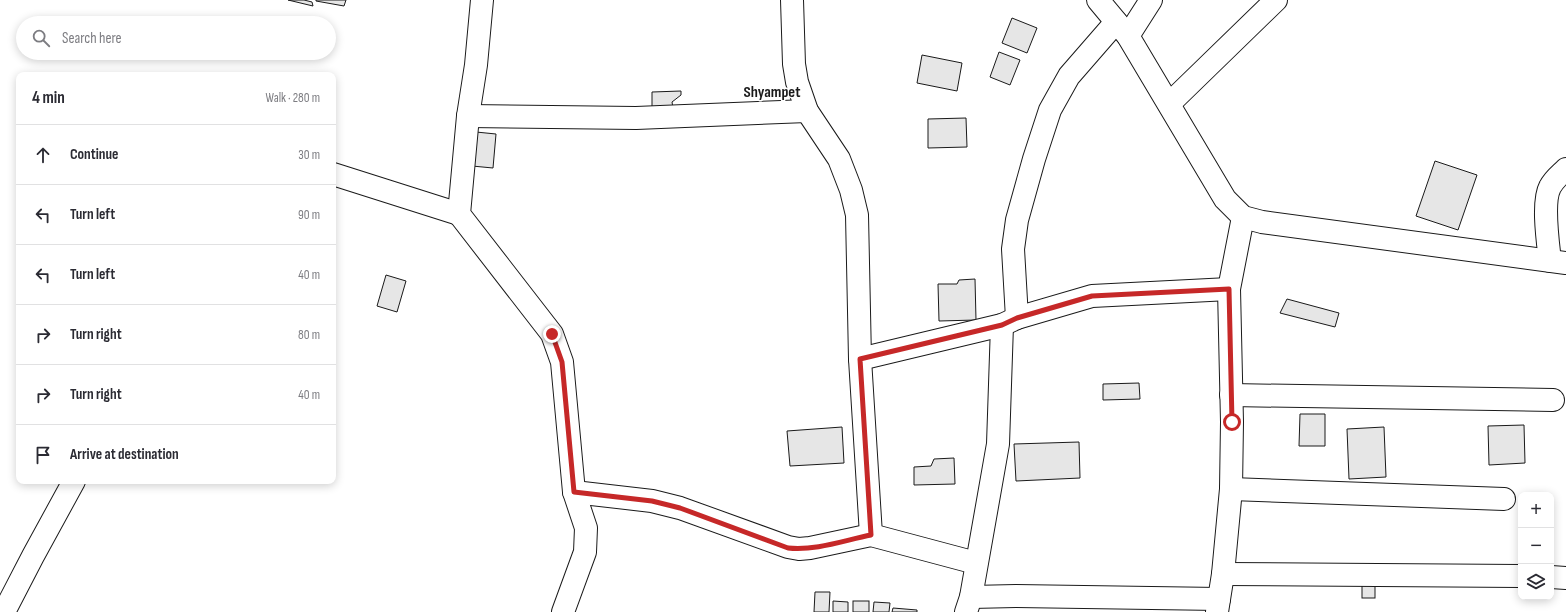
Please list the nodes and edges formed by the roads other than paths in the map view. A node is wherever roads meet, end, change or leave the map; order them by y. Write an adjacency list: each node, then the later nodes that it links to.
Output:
1 (482, 0): 9 (street)
2 (792, 0): 8 (street)
3 (1098, 0): 6 (street)
4 (1151, 0): 6 (street)
5 (1276, 0): 7 (street)
6 (1122, 29): 7 (street); 16 (street)
7 (1169, 104): 13 (street)
8 (807, 111): 9 (street); 17 (street)
9 (468, 116): 12 (street)
10 (1566, 169): 14 (street)
11 (336, 175): 12 (street)
12 (460, 214): 22 (street)
13 (1243, 217): 14 (street); 15 (street)
14 (1558, 262)
15 (1229, 289): 16 (street); 18 (street)
16 (1010, 321): 17 (street); 25 (street)
17 (860, 359): 24 (street)
18 (1231, 395): 19 (street); 21 (street)
19 (1553, 400)
20 (72, 484): 32 (street)
21 (1231, 489): 23 (street); 26 (street)
22 (574, 492): 24 (street); 33 (street)
23 (1504, 499)
24 (871, 535): 25 (street)
25 (976, 563): 30 (street)
26 (1223, 574): 27 (street); 31 (street)
27 (1518, 576)
28 (1554, 577): 29 (street)
29 (1566, 578)
30 (968, 605): 31 (street)
31 (1218, 605)
32 (4, 612)
33 (564, 612)

